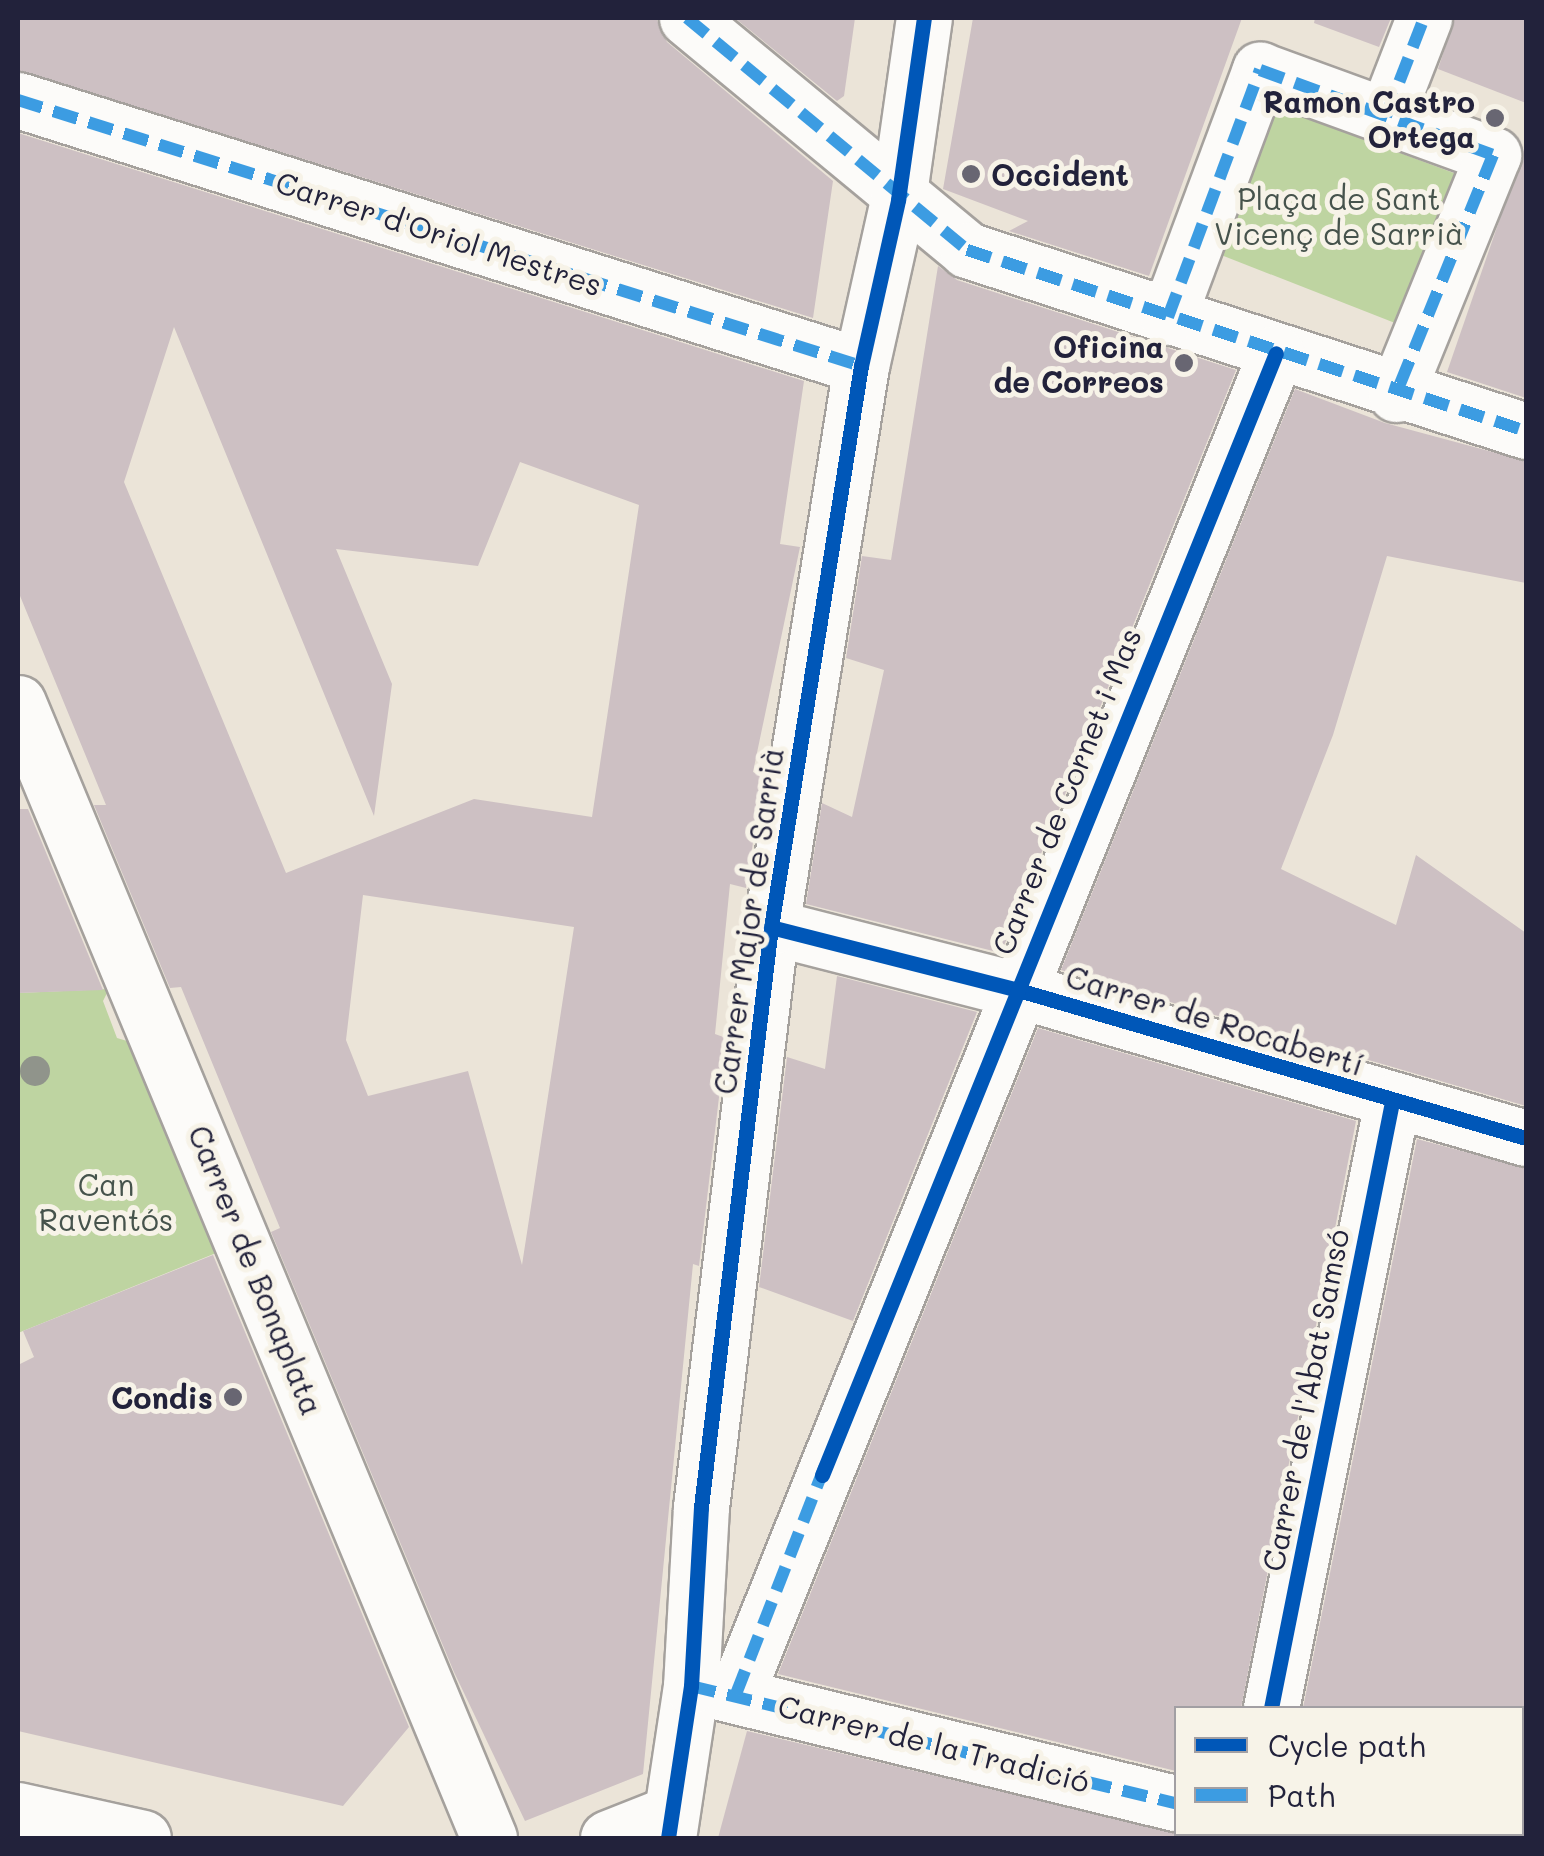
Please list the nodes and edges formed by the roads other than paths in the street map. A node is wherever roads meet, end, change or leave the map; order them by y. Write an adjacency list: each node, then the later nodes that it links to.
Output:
1 (687, 18): 6 (street)
2 (924, 18): 6 (street, Carrer Major de Sarrià)
3 (1424, 18): 5 (street)
4 (18, 100): 9 (street, Carrer d'Oriol Mestres)
5 (1386, 116): 7 (street); 10 (street)
6 (898, 200): 7 (street); 9 (street, Carrer Major de Sarrià)
7 (1168, 317): 8 (street)
8 (1276, 353): 10 (street); 14 (street, Carrer de Cornet i Mas)
9 (861, 366): 13 (street, Carrer Major de Sarrià)
10 (1396, 394): 11 (street)
11 (1526, 430)
12 (18, 704): 23 (street, Carrer de Bonaplata)
13 (772, 927): 14 (street, Carrer de Rocabertí); 17 (street, Carrer Major de Sarrià)
14 (1015, 989): 15 (street, Carrer de Rocabertí); 17 (street, Carrer de Cornet i Mas)
15 (1392, 1102): 16 (street, Carrer de Rocabertí); 18 (street, Carrer de l'Abat Samsó)
16 (1526, 1138)
17 (714, 1690): 19 (street, Carrer de la Tradició); 21 (street, Carrer Major de Sarrià)
18 (1271, 1706)
19 (1174, 1803)
20 (18, 1810): 22 (street)
21 (670, 1826): 24 (street)
22 (143, 1838)
23 (489, 1838)
24 (608, 1838)

